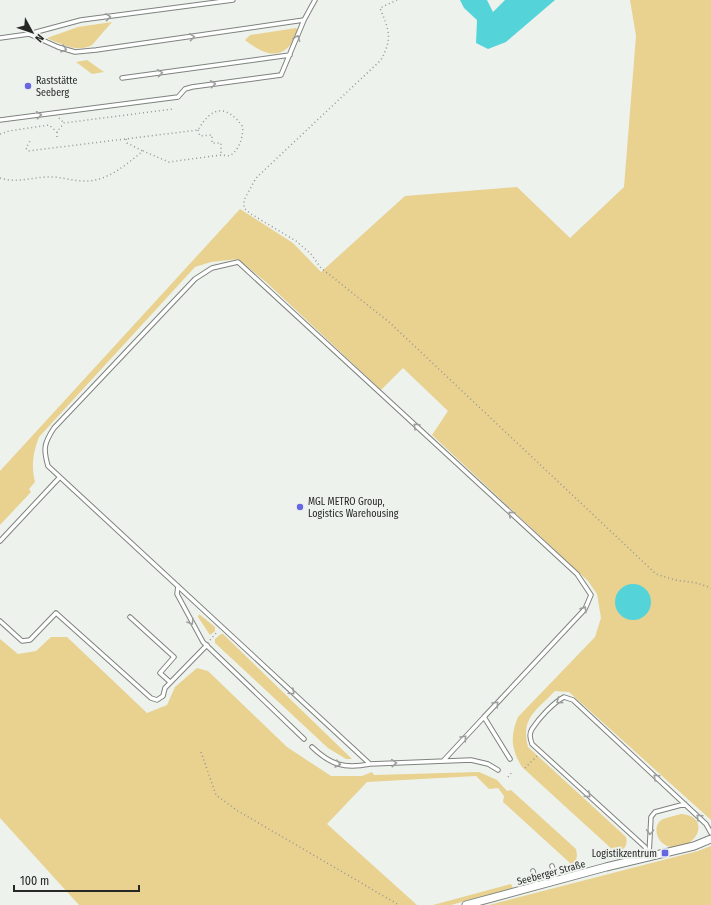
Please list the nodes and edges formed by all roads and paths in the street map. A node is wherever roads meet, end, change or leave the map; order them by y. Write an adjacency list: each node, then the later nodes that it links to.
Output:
1 (233, 0): 5 (lane, one-way to 1)
2 (315, 0): 4 (lane)
3 (397, 0): 23 (path)
4 (304, 20): 5 (lane, one-way to 4); 7 (lane, one-way to 4)
5 (29, 34): 6 (lane)
6 (0, 38)
7 (290, 55): 8 (lane, one-way to 7); 10 (lane, one-way to 7)
8 (122, 78)
9 (173, 109): 12 (path)
10 (0, 120)
11 (198, 130): 15 (path); 18 (path); 18 (path)
12 (57, 132): 13 (path); 14 (path)
13 (0, 134)
14 (57, 138)
15 (126, 138): 16 (path); 17 (path)
16 (30, 142)
17 (143, 151): 18 (path); 19 (path)
18 (221, 155)
19 (0, 178)
20 (60, 477): 21 (lane); 22 (lane); 29 (lane, one-way to 20)
21 (0, 541)
22 (178, 586): 26 (lane); 27 (lane, one-way to 27)
23 (711, 588)
24 (130, 617): 28 (lane)
25 (0, 621): 28 (lane)
26 (222, 627): 27 (path); 36 (lane, one-way to 36)
27 (206, 645): 28 (lane); 30 (lane)
28 (170, 682)
29 (484, 717): 34 (lane); 35 (lane, one-way to 29)
30 (304, 739)
31 (312, 747): 36 (lane, one-way to 36)
32 (201, 752): 49 (path)
33 (541, 752): 37 (path); 41 (lane, one-way to 33); 44 (lane, one-way to 44)
34 (510, 759)
35 (444, 760): 36 (lane, one-way to 35); 38 (lane)
36 (370, 764)
37 (526, 768)
38 (498, 770)
39 (512, 772): 40 (path)
40 (508, 777)
41 (685, 804): 42 (lane, one-way to 41); 44 (lane, one-way to 44)
42 (711, 833)
43 (711, 839): 44 (street, Seeberger Straße)
44 (649, 857): 47 (street, Seeberger Straße)
45 (552, 866): 47 (lane)
46 (533, 871): 48 (lane)
47 (556, 881): 48 (street, Seeberger Straße)
48 (537, 886): 50 (street, Seeberger Straße)
49 (399, 905)
50 (466, 905)

